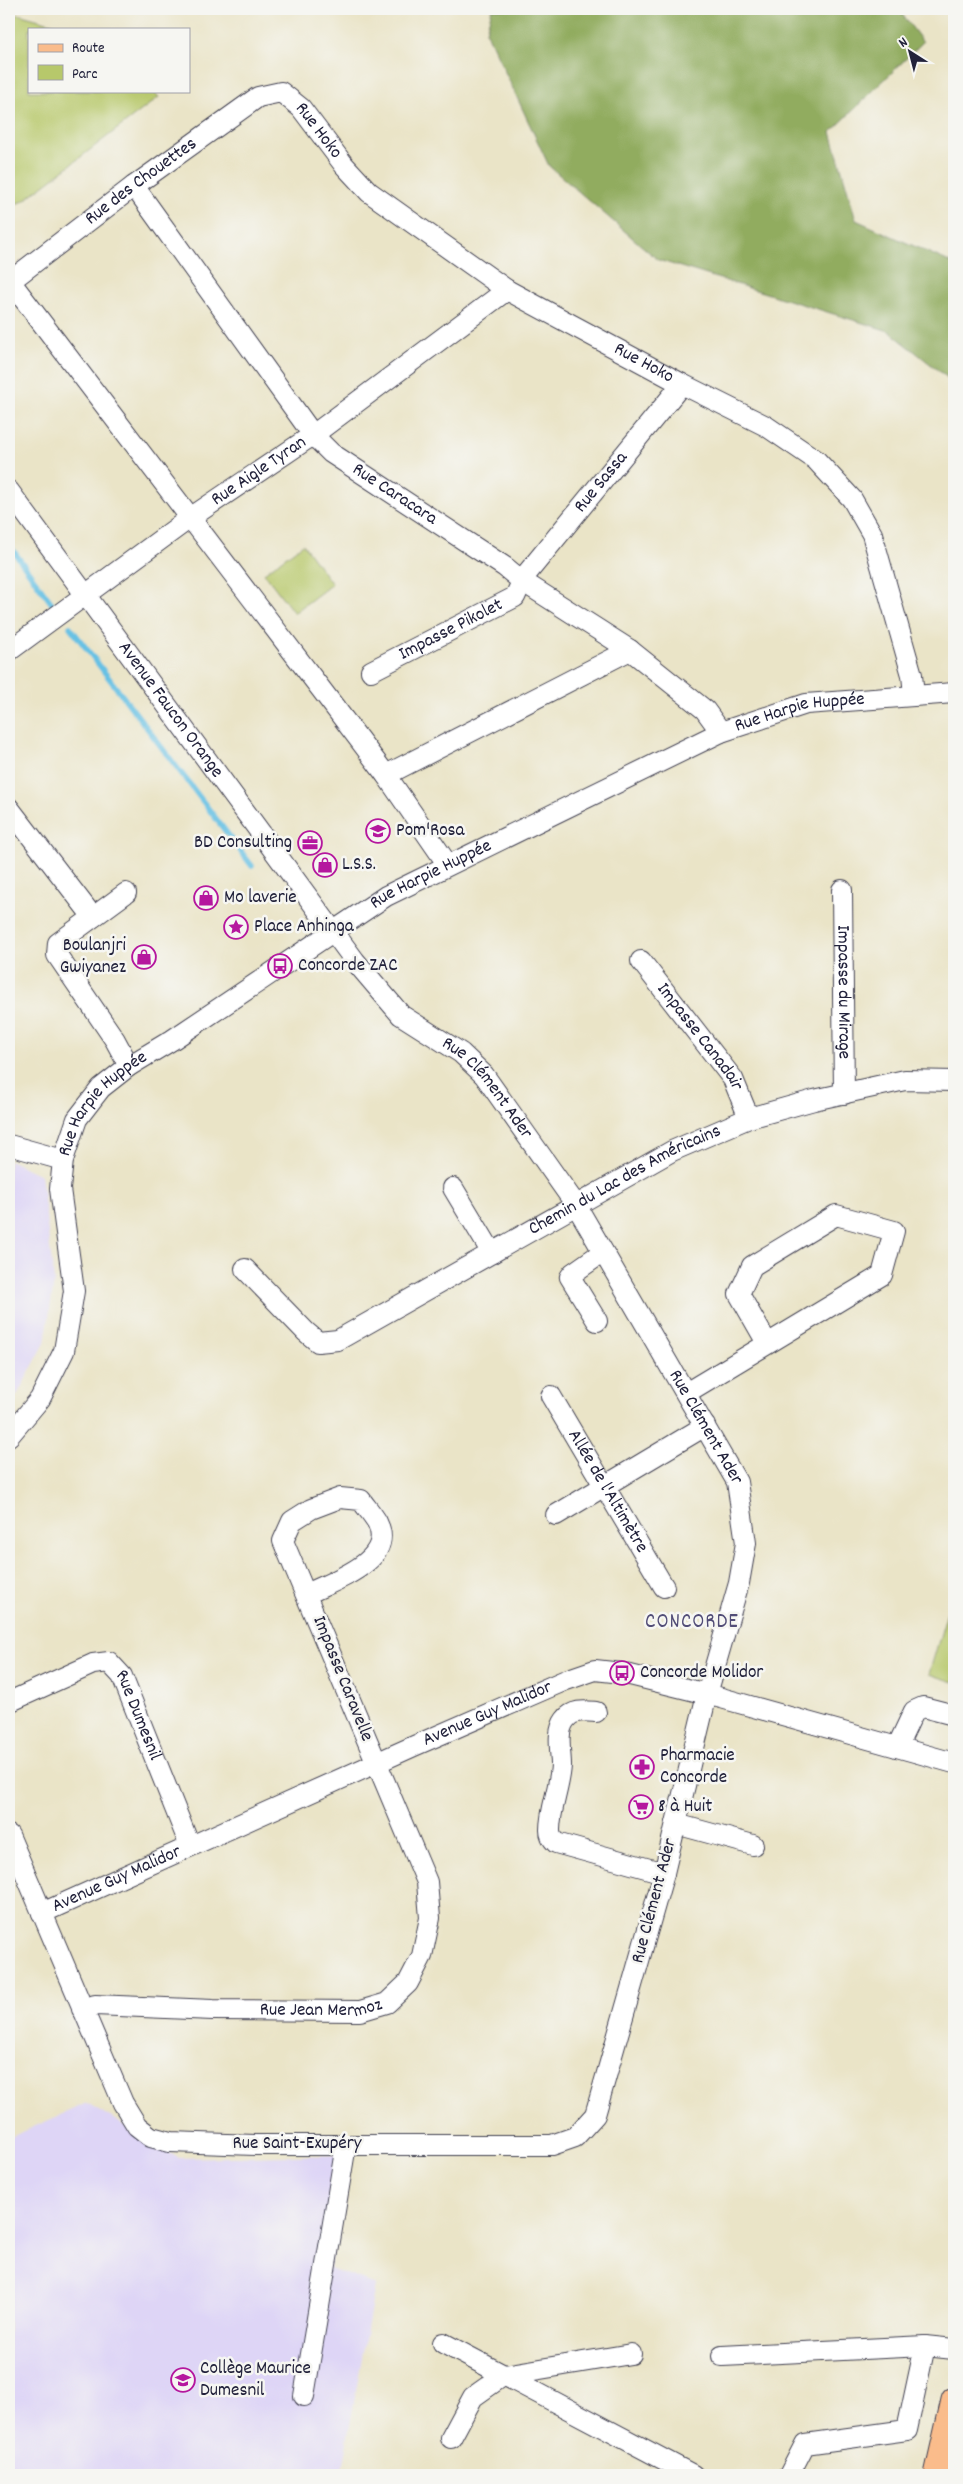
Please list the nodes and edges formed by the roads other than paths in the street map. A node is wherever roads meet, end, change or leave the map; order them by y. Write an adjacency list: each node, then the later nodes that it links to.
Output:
1 (281, 92): 2 (street, Rue des Chouettes); 4 (street, Rue Hoko)
2 (134, 186): 3 (street, Rue des Chouettes); 6 (street, Rue Caracara)
3 (9, 282): 8 (street)
4 (507, 290): 5 (street, Rue Hoko); 6 (street, Rue Aigle Tyran)
5 (682, 384): 9 (street, Rue Sassa); 15 (street, Rue Hoko)
6 (313, 435): 8 (street, Rue Aigle Tyran); 9 (street, Rue Caracara)
7 (9, 492): 10 (street, Avenue Faucon Orange)
8 (190, 518): 10 (street, Rue Aigle Tyran); 17 (street)
9 (522, 581): 11 (street, Rue Caracara); 13 (street, Impasse Pikolet)
10 (84, 597): 12 (street, Rue Aigle Tyran); 23 (street, Avenue Faucon Orange)
11 (630, 650): 16 (street, Rue Caracara); 17 (street)
12 (9, 651)
13 (371, 671)
14 (954, 693): 15 (street, Rue Harpie Huppée)
15 (914, 695): 16 (street, Rue Harpie Huppée)
16 (721, 732): 19 (street, Rue Harpie Huppée)
17 (386, 775): 19 (street)
18 (9, 808): 22 (street)
19 (448, 865): 23 (street, Rue Harpie Huppée)
20 (842, 890): 27 (street, Impasse du Mirage)
21 (126, 893): 22 (street)
22 (93, 917): 25 (street)
23 (333, 930): 25 (street, Rue Harpie Huppée); 32 (street, Rue Clément Ader)
24 (641, 961): 28 (street, Impasse Canadair)
25 (129, 1066): 30 (street, Rue Harpie Huppée)
26 (954, 1082): 27 (street, Chemin du Lac des Américains)
27 (844, 1094): 28 (street, Chemin du Lac des Américains)
28 (749, 1118): 32 (street, Chemin du Lac des Américains)
29 (9, 1145): 30 (street)
30 (63, 1160): 41 (street, Rue Harpie Huppée)
31 (453, 1188): 34 (street)
32 (576, 1206): 33 (street, Rue Clément Ader); 34 (street, Chemin du Lac des Américains)
33 (603, 1252): 36 (street); 38 (street, Rue Clément Ader)
34 (492, 1253): 35 (street, Chemin du Lac des Américains)
35 (246, 1269)
36 (597, 1321)
37 (767, 1343): 37 (street); 38 (street)
38 (686, 1392): 40 (street, Rue Clément Ader)
39 (551, 1396): 42 (street, Allée de l'Altimètre)
40 (705, 1426): 42 (street); 46 (street, Rue Clément Ader)
41 (9, 1436)
42 (606, 1486): 43 (street); 44 (street, Allée de l'Altimètre)
43 (556, 1515)
44 (664, 1587)
45 (307, 1594): 45 (street, Impasse Caravelle); 52 (street, Impasse Caravelle)
46 (708, 1694): 50 (street, Avenue Guy Malidor); 52 (street, Avenue Guy Malidor); 53 (street, Rue Clément Ader)
47 (9, 1702): 56 (street, Rue Dumesnil)
48 (596, 1712): 57 (street)
49 (954, 1715): 50 (street)
50 (897, 1747): 51 (street, Avenue Guy Malidor)
51 (954, 1763)
52 (377, 1764): 56 (street, Avenue Guy Malidor); 59 (street, Rue Jean Mermoz)
53 (676, 1824): 55 (street); 57 (street, Rue Clément Ader)
54 (9, 1835): 58 (street, Rue Saint-Exupéry)
55 (753, 1845)
56 (190, 1846): 58 (street, Avenue Guy Malidor)
57 (664, 1873): 60 (street, Rue Clément Ader)
58 (42, 1912): 59 (street, Rue Saint-Exupéry)
59 (82, 2009): 61 (street, Rue Saint-Exupéry)
60 (620, 2029): 61 (street, Rue Saint-Exupéry)
61 (346, 2144): 68 (street)
62 (443, 2343): 67 (street)
63 (925, 2346): 64 (street); 66 (street); 72 (street)
64 (954, 2349)
65 (631, 2354): 67 (street)
66 (722, 2356)
67 (504, 2376): 70 (street); 71 (street)
68 (304, 2396)
69 (954, 2400): 73 (main road)
70 (451, 2438)
71 (692, 2475)
72 (789, 2475)
73 (937, 2475)

